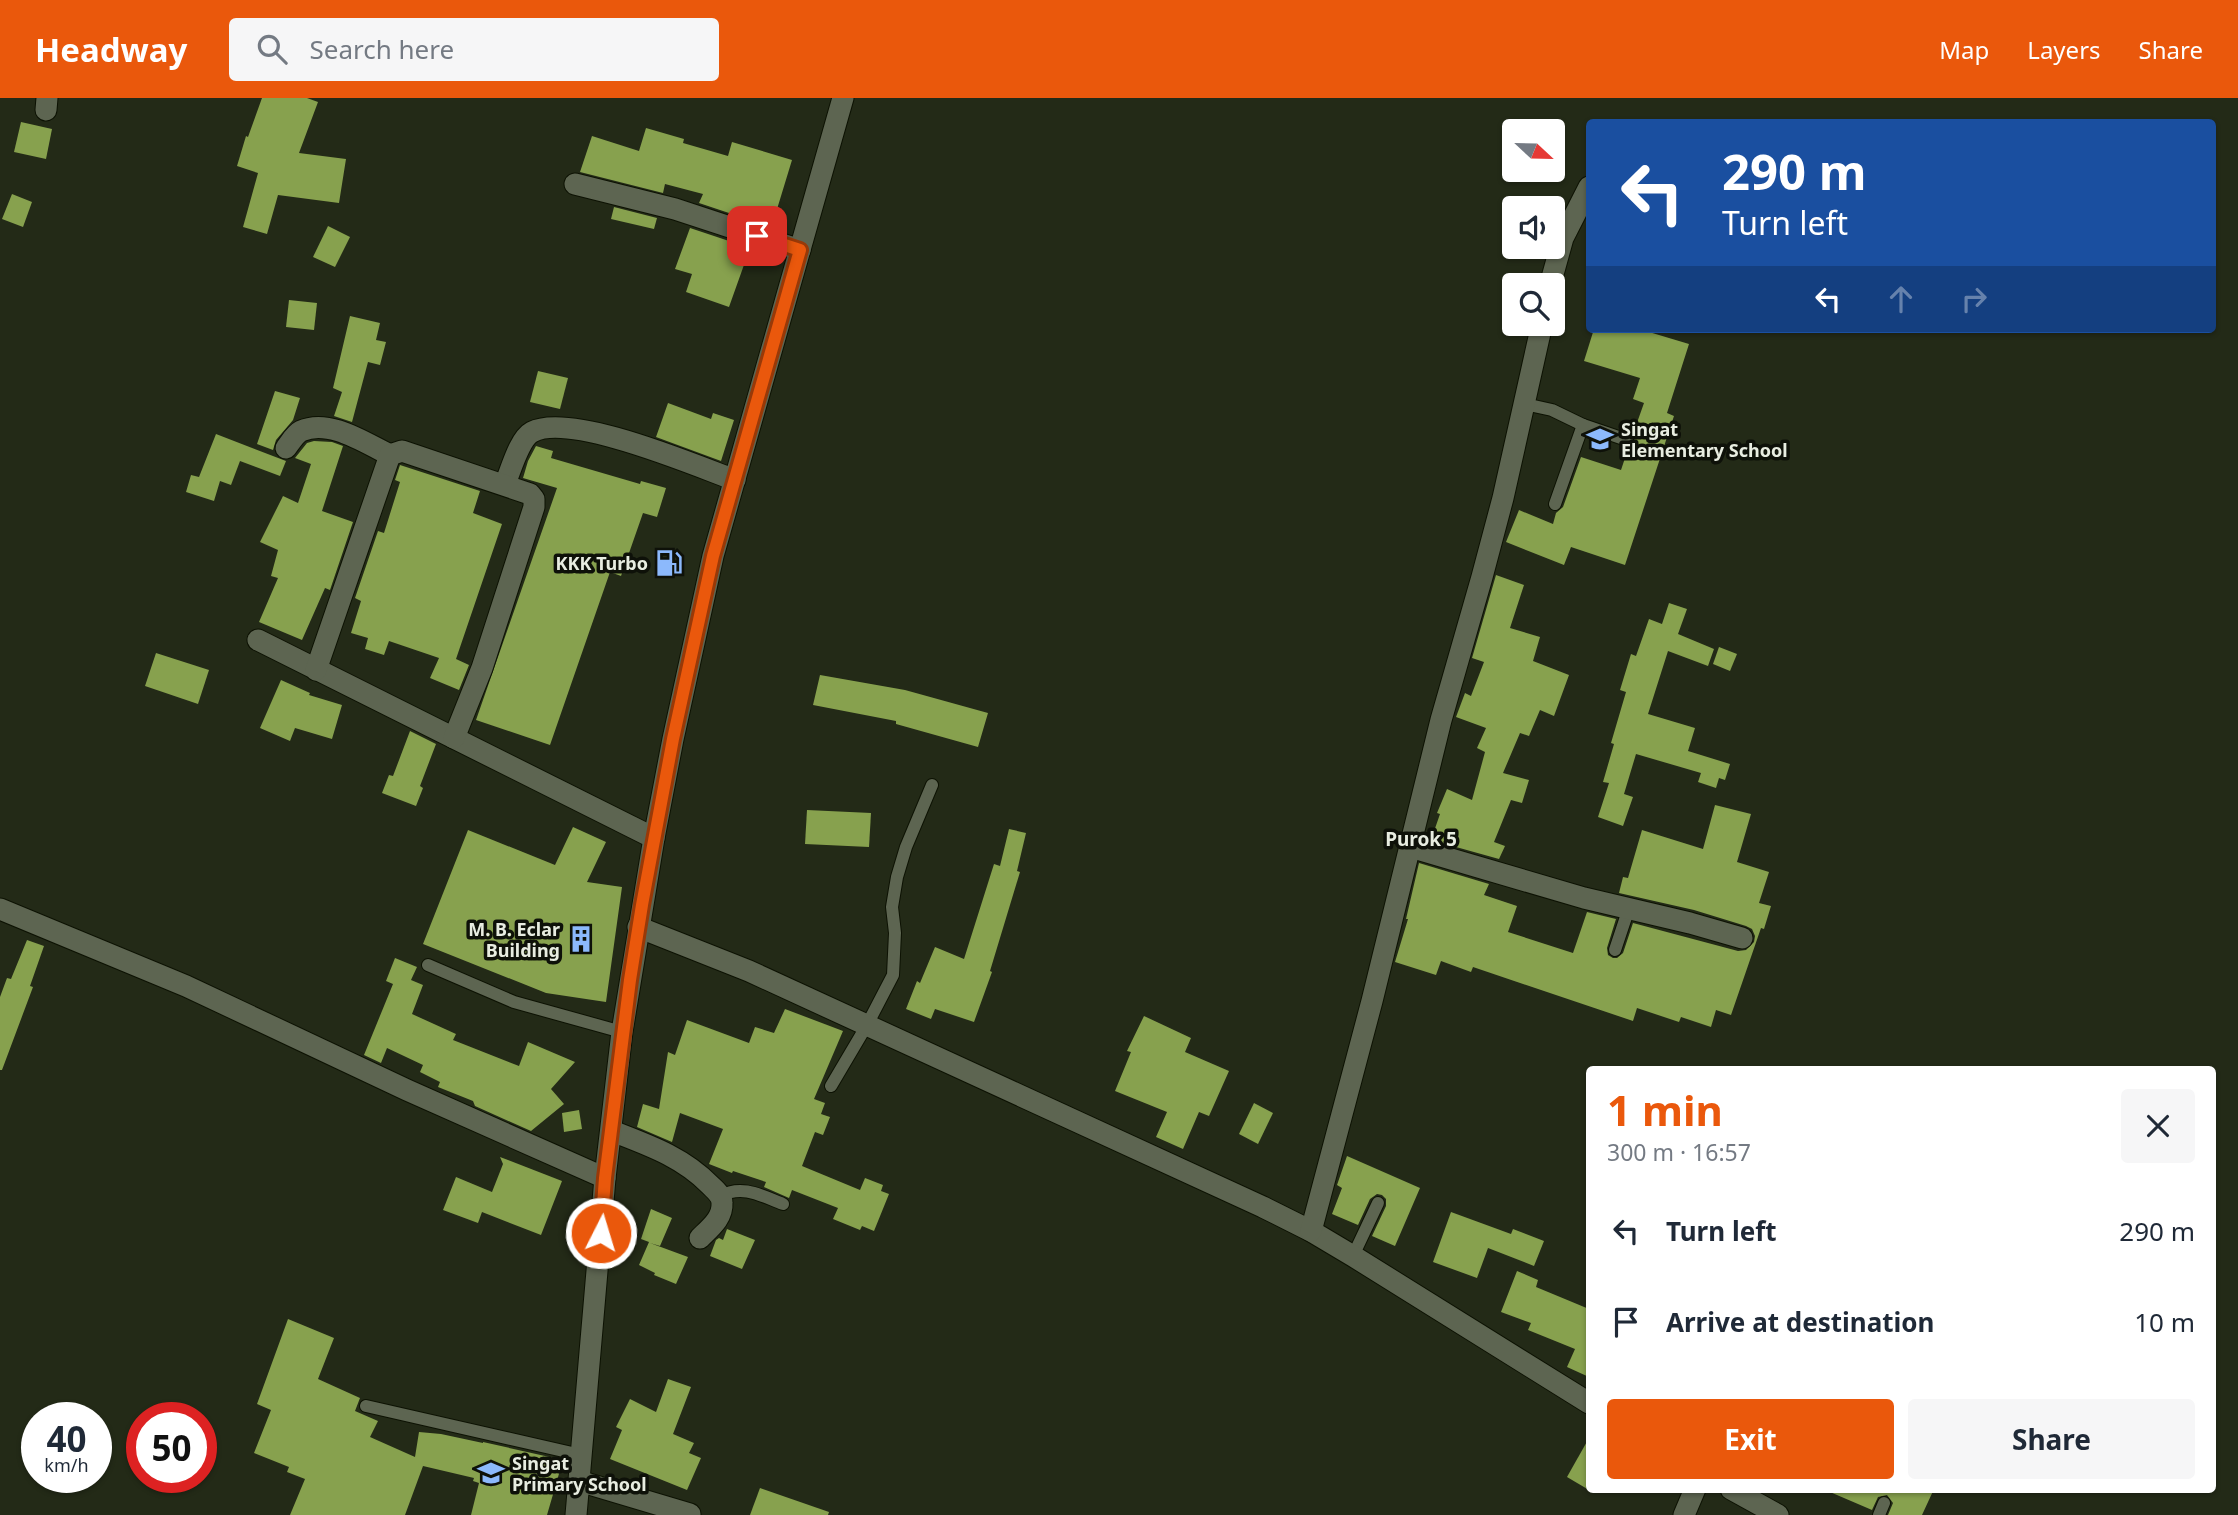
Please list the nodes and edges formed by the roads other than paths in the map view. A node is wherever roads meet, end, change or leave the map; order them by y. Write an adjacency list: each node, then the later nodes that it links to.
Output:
1 (843, 98): 4 (street)
2 (575, 184): 4 (street)
3 (1586, 193): 5 (street)
4 (800, 250): 12 (street)
5 (1553, 273)
6 (1539, 336): 7 (street)
7 (1525, 404): 8 (lane); 20 (street)
8 (1583, 425): 9 (lane); 14 (lane)
9 (1627, 440)
10 (286, 448): 11 (street)
11 (390, 455): 13 (street); 16 (street)
12 (735, 481): 13 (street); 19 (street)
13 (505, 484): 17 (street)
14 (1555, 504)
15 (258, 640): 16 (street)
16 (316, 670): 17 (street)
17 (454, 738): 19 (street)
18 (932, 785): 27 (lane)
19 (653, 838): 23 (street)
20 (1410, 847): 21 (street); 35 (street)
21 (1629, 908): 24 (street); 25 (lane)
22 (0, 909): 31 (street)
23 (638, 928): 27 (street); 28 (street)
24 (1742, 938)
25 (1615, 950)
26 (428, 965): 28 (lane)
27 (867, 1025): 29 (lane); 35 (street)
28 (622, 1032): 30 (street)
29 (831, 1086)
30 (611, 1131): 31 (street); 32 (street)
31 (605, 1178): 40 (street)
32 (721, 1196): 33 (lane); 36 (street)
33 (783, 1203)
34 (1378, 1203): 37 (lane)
35 (1311, 1231): 37 (street)
36 (700, 1238)
37 (1353, 1256): 38 (street)
38 (1586, 1401)
39 (366, 1406): 40 (lane)
40 (582, 1455): 41 (street)
41 (579, 1481): 45 (street); 46 (street)
42 (1693, 1493): 47 (street)
43 (1737, 1493): 44 (street)
44 (1766, 1512)
45 (690, 1514)
46 (576, 1515)
47 (1684, 1515)

